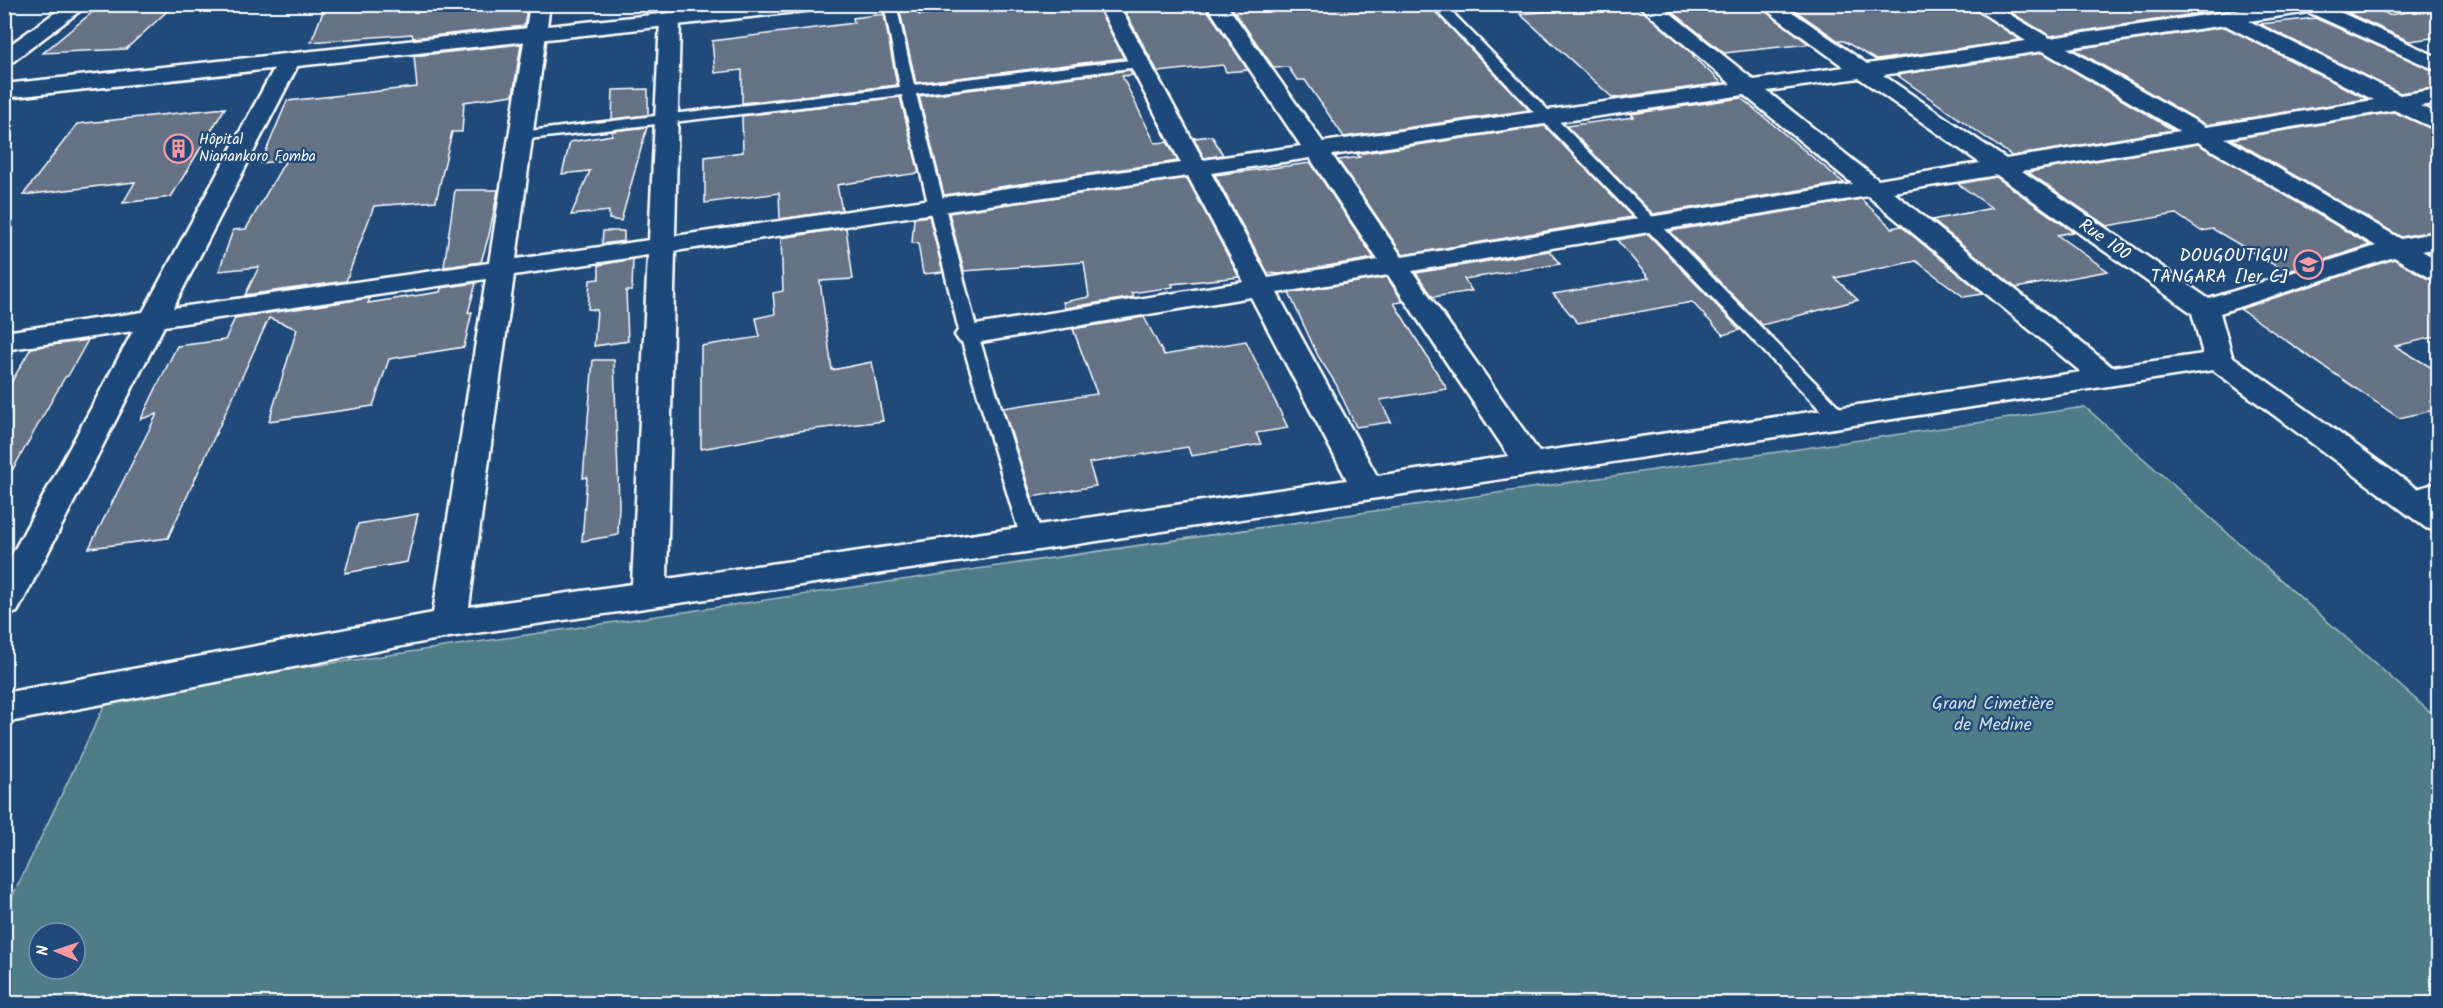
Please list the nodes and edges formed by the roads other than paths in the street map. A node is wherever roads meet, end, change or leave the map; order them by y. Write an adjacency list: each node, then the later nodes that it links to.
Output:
1 (80, 4): 17 (street)
2 (540, 4): 15 (street)
3 (890, 4): 23 (lane)
4 (1108, 4): 19 (street)
5 (1216, 4): 32 (street)
6 (1436, 4): 27 (lane)
7 (1646, 4): 22 (street)
8 (1767, 4): 21 (street, Rue 100)
9 (1977, 4): 16 (street)
10 (2200, 4): 13 (street)
11 (813, 5): 14 (street)
12 (2314, 5): 13 (street); 20 (street)
13 (2229, 18): 16 (street); 26 (street)
14 (670, 20): 15 (street); 28 (street)
15 (535, 35): 18 (street); 31 (street)
16 (2045, 45): 21 (street); 30 (street)
17 (4, 59)
18 (290, 61): 24 (street); 46 (street)
19 (1139, 63): 23 (lane); 34 (street)
20 (2439, 65)
21 (1864, 71): 22 (street); 33 (street, Rue 100)
22 (1749, 88): 27 (street); 35 (street)
23 (909, 91): 28 (lane); 36 (lane)
24 (4, 92)
25 (2439, 96): 26 (street)
26 (2398, 103): 29 (street); 30 (street)
27 (1547, 117): 32 (street); 37 (lane)
28 (666, 120): 31 (lane); 39 (street)
29 (2439, 123)
30 (2201, 135): 33 (street); 40 (street)
31 (520, 136): 42 (street)
32 (1316, 151): 34 (street); 41 (street)
33 (2003, 167): 35 (street); 45 (street, Rue 100)
34 (1196, 168): 36 (street); 44 (street)
35 (1874, 188): 37 (street); 50 (street)
36 (936, 206): 39 (street); 47 (lane)
37 (1652, 224): 41 (street); 51 (lane)
38 (2439, 240): 40 (street)
39 (662, 245): 42 (street); 58 (street)
40 (2398, 247): 43 (street); 45 (street)
41 (1396, 266): 44 (street); 52 (street)
42 (500, 269): 46 (street); 60 (street)
43 (2439, 271)
44 (1261, 288): 47 (street); 53 (street)
45 (2205, 309): 49 (street)
46 (153, 319): 48 (street); 59 (street)
47 (969, 335): 57 (lane)
48 (4, 340)
49 (2218, 360): 50 (street); 55 (street)
50 (2107, 378): 51 (street)
51 (1838, 417): 52 (street)
52 (1530, 463): 53 (street)
53 (1366, 487): 57 (street)
54 (2439, 490): 55 (lane)
55 (2408, 498): 56 (street)
56 (2439, 520)
57 (1032, 539): 58 (street)
58 (649, 593): 60 (street)
59 (4, 603)
60 (449, 623): 61 (street)
61 (4, 708)

